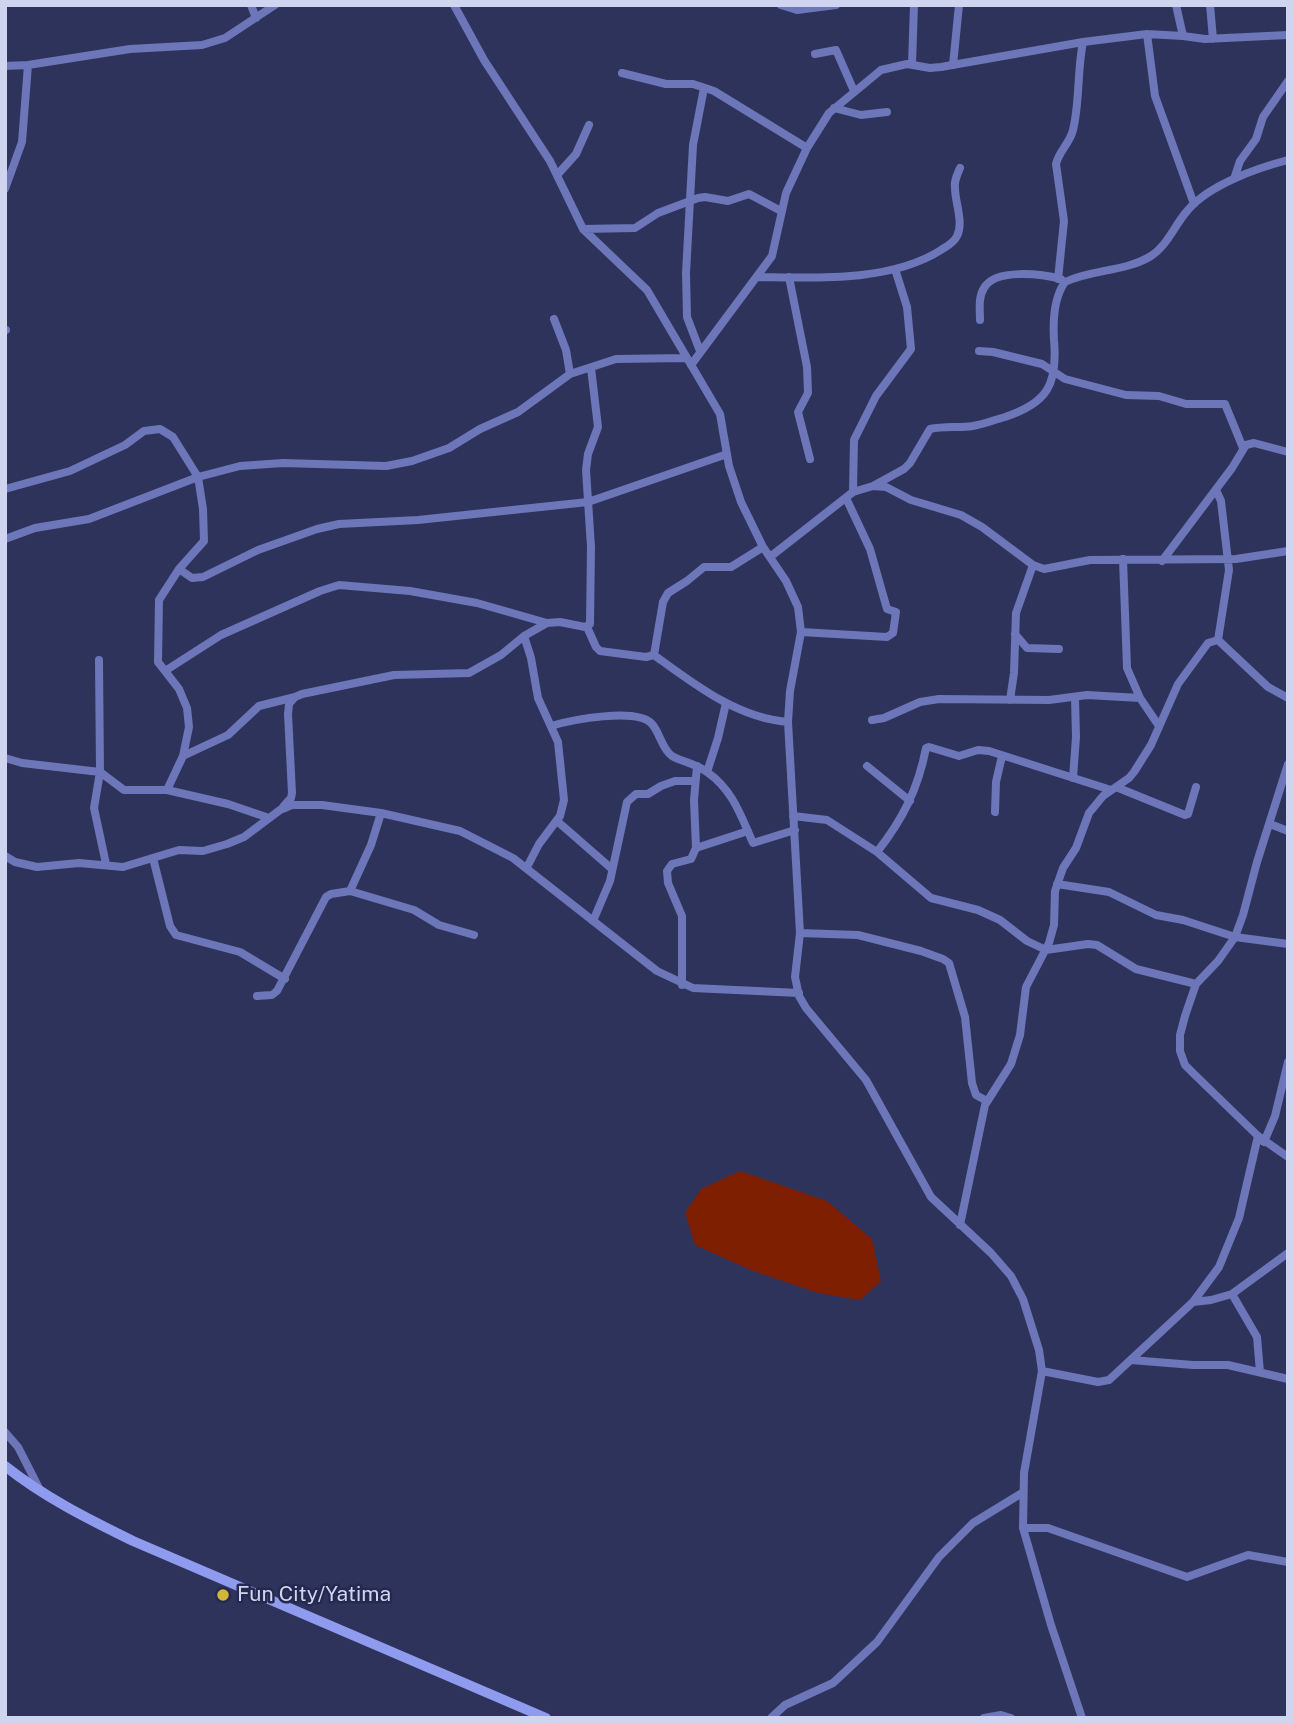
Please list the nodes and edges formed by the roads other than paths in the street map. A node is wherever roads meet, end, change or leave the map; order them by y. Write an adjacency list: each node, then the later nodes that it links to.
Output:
1 (251, 5): 10 (street)
2 (275, 5): 10 (street)
3 (454, 5): 31 (street)
4 (781, 5): 5 (street)
5 (836, 5)
6 (914, 5): 17 (street)
7 (959, 5): 19 (street)
8 (1175, 5): 12 (street)
9 (1210, 5): 14 (street)
10 (256, 18): 18 (street)
11 (1147, 34): 12 (street); 15 (street); 35 (street)
12 (1183, 36): 14 (street)
13 (1288, 36): 14 (street)
14 (1213, 39)
15 (1083, 42): 19 (street); 41 (street)
16 (815, 54): 24 (street)
17 (912, 64): 19 (street); 24 (street)
18 (28, 65): 20 (street); 33 (street)
19 (953, 65)
20 (5, 66)
21 (622, 73): 23 (street)
22 (1288, 81): 32 (street)
23 (704, 88): 28 (street); 34 (street)
24 (854, 91): 25 (street)
25 (834, 108): 26 (street); 28 (street)
26 (887, 112)
27 (589, 125): 31 (street)
28 (807, 148): 36 (street)
29 (1288, 160): 32 (street)
30 (960, 168): 38 (street)
31 (558, 174): 37 (street)
32 (1234, 179): 35 (street)
33 (5, 189)
34 (690, 201): 36 (street); 37 (street); 44 (street)
35 (1194, 204): 41 (street)
36 (781, 211): 39 (street)
37 (583, 229): 46 (street)
38 (895, 269): 40 (street); 58 (street)
39 (758, 277): 40 (street); 44 (street)
40 (789, 278): 53 (street)
41 (1062, 280): 43 (street); 48 (street)
42 (554, 319): 49 (street)
43 (981, 320)
44 (700, 351): 46 (street)
45 (979, 351): 48 (street)
46 (688, 361): 47 (street); 52 (street)
47 (591, 368): 49 (street); 59 (street)
48 (1054, 370): 50 (street); 55 (street)
49 (570, 374): 54 (street)
50 (1243, 448): 51 (street); 57 (street)
51 (1288, 452)
52 (727, 454): 59 (street); 61 (street)
53 (810, 459)
54 (198, 477): 56 (street); 60 (street); 68 (street)
55 (873, 486): 58 (street); 67 (street)
56 (5, 489)
57 (1216, 490): 65 (street); 66 (street)
58 (850, 495): 63 (street); 71 (street)
59 (588, 502): 68 (street); 70 (street)
60 (5, 539)
61 (763, 547): 63 (street); 76 (street)
62 (1288, 551): 65 (street)
63 (770, 556): 71 (street)
64 (1123, 559): 66 (street); 67 (street); 81 (street)
65 (1228, 559): 66 (street); 74 (street)
66 (1162, 561)
67 (1033, 565): 72 (street)
68 (179, 569): 78 (street)
69 (547, 623): 70 (street); 73 (street); 78 (street)
70 (587, 627): 76 (street)
71 (801, 632): 86 (street)
72 (1014, 634): 75 (street); 83 (street)
73 (524, 636): 80 (street); 87 (street)
74 (1218, 639): 82 (street); 88 (street)
75 (1059, 649)
76 (654, 655): 84 (street)
77 (99, 660): 95 (street)
78 (165, 671): 89 (street)
79 (1075, 696): 81 (street); 83 (street); 97 (street)
80 (295, 697): 89 (street); 102 (street)
81 (1140, 698): 88 (street)
82 (1288, 698)
83 (1010, 700): 85 (street)
84 (726, 703): 86 (street); 96 (street)
85 (872, 720)
86 (788, 722): 108 (street)
87 (551, 726): 93 (street); 110 (street)
88 (1159, 726): 100 (street)
89 (183, 756): 101 (street)
90 (1002, 756): 97 (street); 103 (street); 106 (street)
91 (5, 758): 95 (street)
92 (1288, 764): 111 (street)
93 (696, 766): 96 (street); 98 (street)
94 (867, 766): 103 (street)
95 (100, 772): 101 (street); 119 (street)
96 (707, 772): 113 (street)
97 (1073, 778): 100 (street)
98 (694, 781): 115 (street); 121 (street)
99 (1196, 787): 100 (street)
100 (1113, 789): 122 (street)
101 (167, 790): 109 (street)
102 (292, 793): 104 (street); 105 (street)
103 (910, 801): 116 (street)
104 (300, 803): 105 (street); 107 (street)
105 (280, 810): 109 (street)
106 (995, 812)
107 (381, 813): 120 (street); 123 (street)
108 (793, 816): 112 (street); 116 (street)
109 (269, 818): 118 (street)
110 (557, 821): 120 (street); 121 (street)
111 (1270, 824): 114 (street); 127 (street)
112 (795, 830): 113 (street); 125 (street)
113 (748, 831): 115 (street)
114 (1288, 831)
115 (696, 848): 132 (street)
116 (877, 852): 129 (street)
117 (5, 856): 119 (street)
118 (153, 858): 119 (street); 130 (street)
119 (106, 864)
120 (527, 867): 124 (street)
121 (612, 869): 124 (street)
122 (1057, 884): 127 (street); 129 (street)
123 (350, 891): 126 (street); 130 (street)
124 (593, 921): 132 (street)
125 (800, 933): 133 (street); 136 (street)
126 (474, 935)
127 (1235, 937): 128 (street); 131 (street)
128 (1288, 944)
129 (1045, 950): 131 (street); 136 (street)
130 (285, 979): 134 (street)
131 (1196, 984): 137 (street)
132 (682, 985): 133 (street)
133 (799, 993): 139 (street)
134 (257, 996)
135 (1288, 1062): 137 (street)
136 (986, 1101): 139 (street)
137 (1261, 1139): 138 (street); 142 (street)
138 (1288, 1157)
139 (960, 1225): 144 (street)
140 (1288, 1253): 141 (street)
141 (1232, 1294): 142 (street); 145 (street)
142 (1192, 1303): 143 (street)
143 (1131, 1360): 144 (street); 145 (street)
144 (1042, 1371): 150 (street)
145 (1260, 1372): 146 (street)
146 (1288, 1379)
147 (5, 1432): 149 (street)
148 (5, 1466): 149 (main road)
149 (40, 1490): 153 (main road)
150 (1022, 1493): 151 (street); 154 (street)
151 (1023, 1528): 152 (street); 157 (street)
152 (1288, 1562)
153 (546, 1718)
154 (771, 1718)
155 (984, 1718): 156 (street)
156 (1010, 1718)
157 (1082, 1718)

